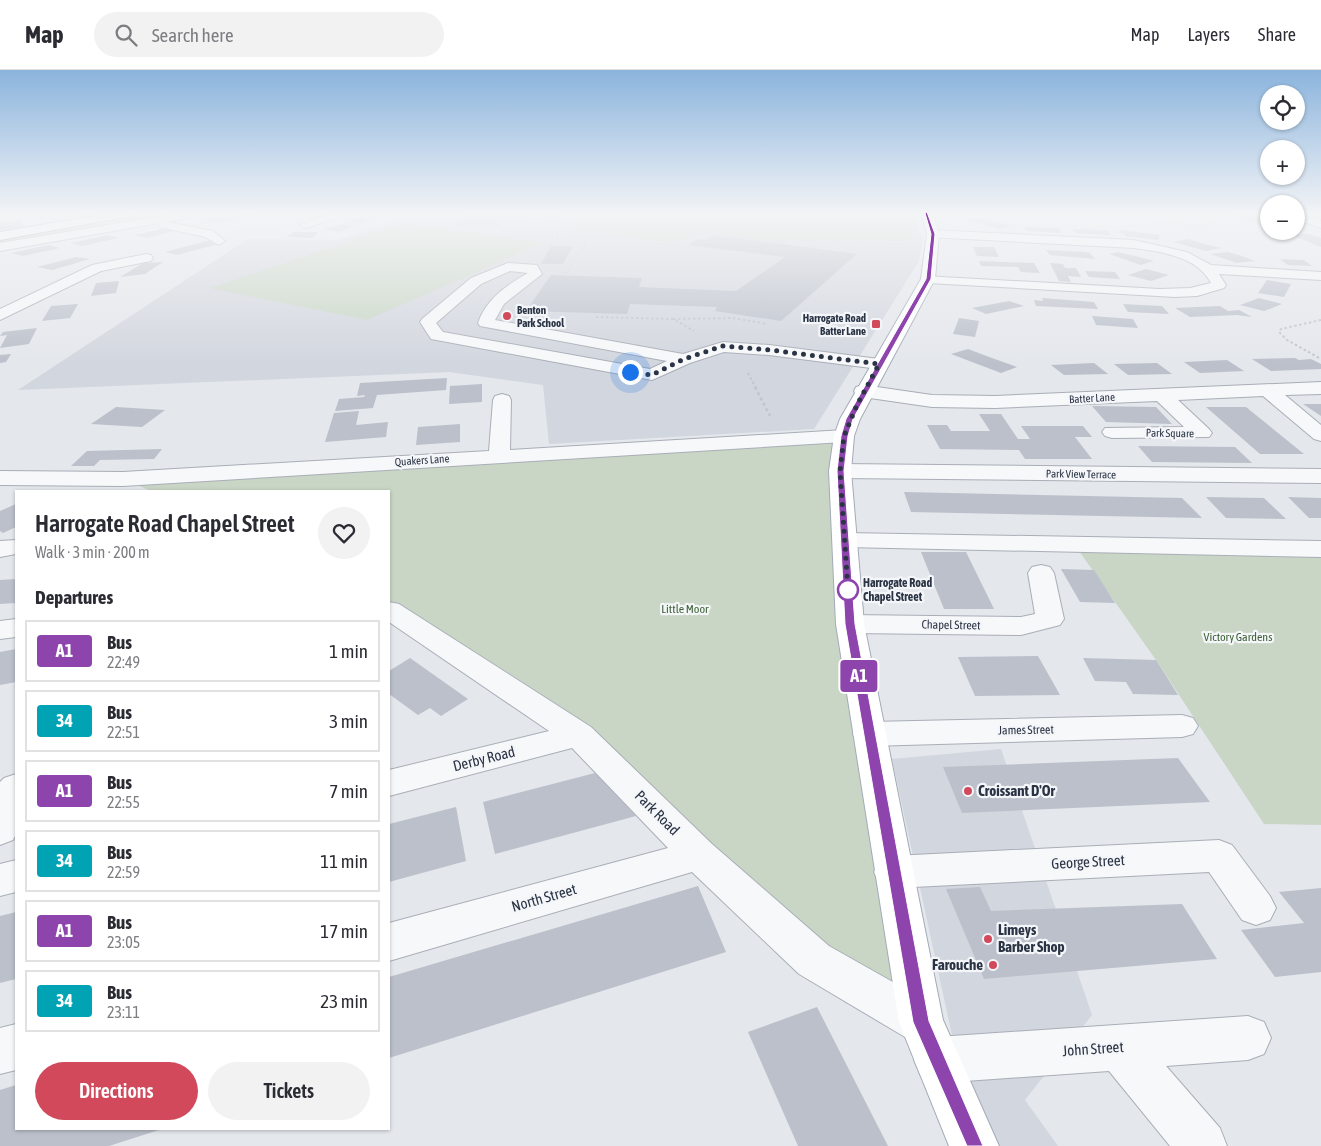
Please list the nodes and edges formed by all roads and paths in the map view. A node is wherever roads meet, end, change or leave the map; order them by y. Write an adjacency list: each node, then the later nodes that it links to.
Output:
1 (120, 263): 11 (street)
2 (514, 263): 6 (path)
3 (573, 263): 8 (path)
4 (929, 263): 10 (main road)
5 (1199, 263): 7 (street)
6 (508, 266): 8 (street); 13 (street)
7 (1210, 269): 9 (street); 10 (street)
8 (535, 274): 13 (street)
9 (1321, 276)
10 (928, 279): 15 (main road)
11 (0, 316)
12 (1321, 320): 14 (path)
13 (684, 359): 15 (street)
14 (1321, 359)
15 (879, 364): 18 (main road)
16 (1321, 388): 17 (street, Batter Lane)
17 (1267, 390): 19 (street, Batter Lane); 22 (street)
18 (864, 391): 19 (street, Batter Lane); 23 (main road)
19 (1162, 395): 21 (street, Park Square)
20 (502, 400): 24 (street)
21 (1112, 432)
22 (1321, 435)
23 (844, 436): 24 (street, Quakers Lane); 25 (main road)
24 (499, 455): 28 (street, Quakers Lane)
25 (840, 471): 26 (street, Park View Terrace); 30 (main road)
26 (1321, 476)
27 (0, 478): 28 (street, Quakers Lane)
28 (123, 479): 29 (street)
29 (149, 490)
30 (845, 540): 33 (street); 36 (main road)
31 (15, 547): 32 (street)
32 (0, 548)
33 (1321, 549)
34 (1041, 573): 36 (street, Chapel Street)
35 (390, 611): 41 (street, Park Road)
36 (850, 624): 40 (main road)
37 (15, 628): 38 (street)
38 (0, 630)
39 (1182, 726): 40 (street, James Street)
40 (870, 734): 46 (main road)
41 (579, 735): 42 (street, Derby Road); 45 (street, Park Road)
42 (390, 783)
43 (15, 788): 44 (street)
44 (0, 830)
45 (699, 855): 50 (street, North Street); 52 (street, Park Road)
46 (893, 872): 49 (street, George Street); 52 (main road)
47 (15, 876): 48 (street)
48 (0, 880)
49 (1256, 908)
50 (390, 942)
51 (1248, 1038): 54 (street, John Street)
52 (929, 1041): 54 (street, John Street); 56 (main road)
53 (15, 1047): 55 (street)
54 (1119, 1047): 57 (street)
55 (0, 1051)
56 (974, 1146)
57 (1202, 1146)

